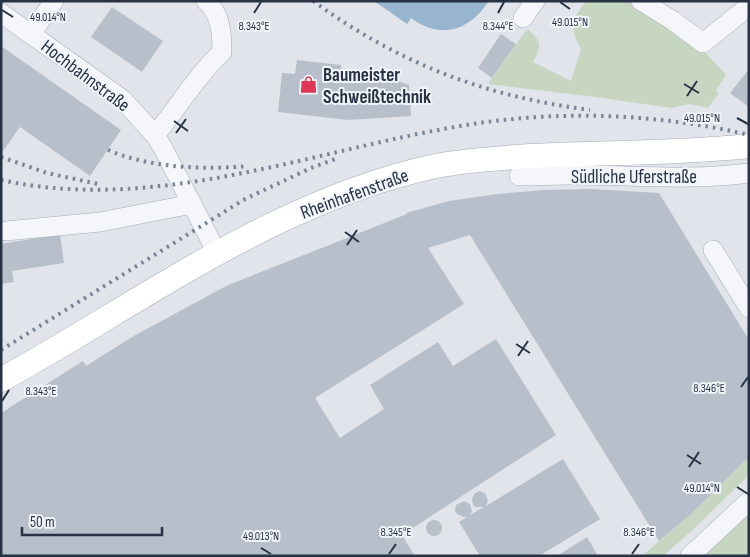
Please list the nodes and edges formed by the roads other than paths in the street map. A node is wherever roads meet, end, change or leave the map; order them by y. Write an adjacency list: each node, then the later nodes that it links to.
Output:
1 (54, 1): 8 (street)
2 (206, 1): 9 (street)
3 (535, 1): 7 (street)
4 (641, 1): 5 (street)
5 (749, 6)
6 (1, 13): 8 (street, Hochbahnstraße)
7 (523, 18)
8 (31, 34): 9 (street, Hochbahnstraße)
9 (155, 134): 13 (street, Hochbahnstraße)
10 (749, 146): 16 (main road, Rheinhafenstraße)
11 (749, 173): 12 (street, Südliche Uferstraße)
12 (519, 176)
13 (192, 204): 14 (street); 16 (street, Hochbahnstraße)
14 (6, 231)
15 (713, 250): 17 (street)
16 (217, 253): 18 (main road, Rheinhafenstraße)
17 (749, 308)
18 (1, 380)
19 (749, 501): 20 (street)
20 (690, 556)

